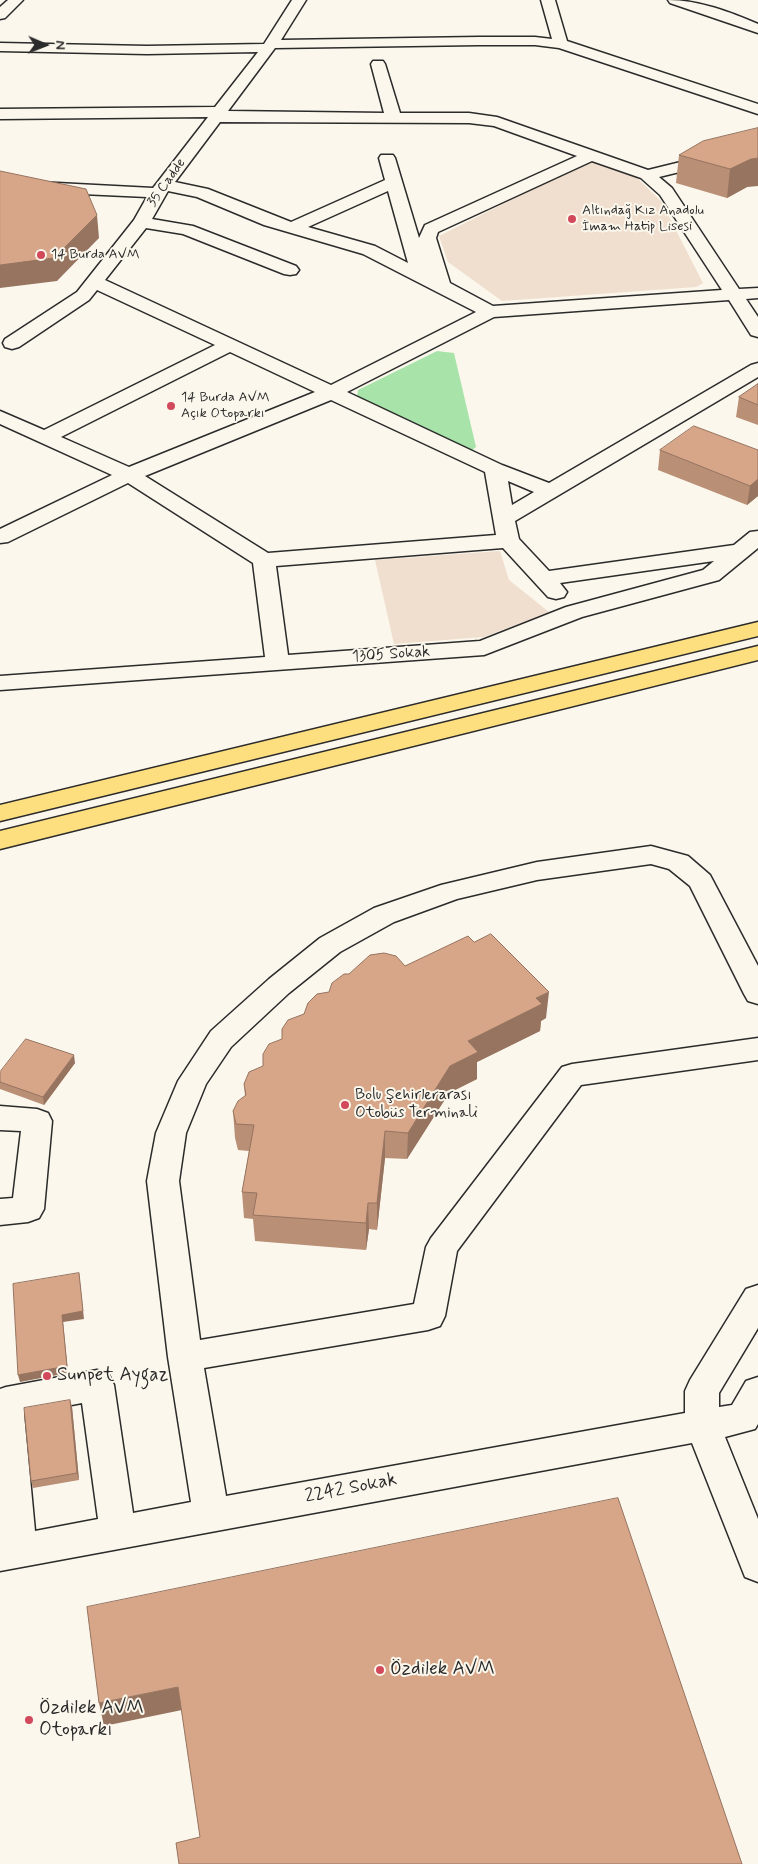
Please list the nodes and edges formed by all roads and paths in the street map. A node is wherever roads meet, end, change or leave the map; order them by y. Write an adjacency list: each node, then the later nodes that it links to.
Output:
1 (16, 0): 6 (street)
2 (299, 0): 10 (street, 35 Cadde)
3 (548, 0): 9 (street)
4 (676, 0): 7 (street)
5 (698, 0): 7 (street)
6 (0, 15)
7 (729, 17): 8 (street)
8 (758, 29)
9 (560, 44): 10 (street); 13 (street)
10 (269, 46): 11 (street); 15 (street, 35 Cadde)
11 (0, 47)
12 (378, 64): 16 (street)
13 (758, 109)
14 (0, 114): 15 (street)
15 (219, 114): 16 (street); 23 (street, 35 Cadde)
16 (393, 117): 18 (street)
17 (758, 148): 20 (street)
18 (592, 154): 20 (street); 29 (street)
19 (387, 158): 22 (street)
20 (647, 175): 31 (street)
21 (0, 179): 23 (street)
22 (394, 182): 25 (street); 27 (street)
23 (161, 189): 24 (street, 35 Cadde); 25 (street)
24 (142, 222): 26 (street); 28 (street, 35 Cadde)
25 (292, 228): 27 (street)
26 (290, 270)
27 (421, 276): 29 (street)
28 (95, 282): 34 (street); 35 (street, 35 Cadde)
29 (442, 286): 32 (street)
30 (758, 293): 31 (street)
31 (733, 294): 32 (street); 33 (street)
32 (490, 312): 37 (street)
33 (758, 332)
34 (230, 345): 37 (street); 39 (street)
35 (4, 349)
36 (758, 369): 42 (street)
37 (331, 393): 40 (street); 41 (street)
38 (0, 416): 39 (street)
39 (45, 437): 41 (street)
40 (495, 469): 42 (street); 43 (street)
41 (129, 475): 44 (street); 47 (street)
42 (552, 492): 43 (street)
43 (504, 519): 45 (street)
44 (0, 537)
45 (508, 541): 47 (street); 48 (street)
46 (750, 544): 48 (street); 49 (street, 1305 Sokak)
47 (264, 560): 52 (street)
48 (543, 578): 49 (street)
49 (574, 612): 52 (street, 1305 Sokak)
50 (758, 629): 54 (highway)
51 (758, 653): 55 (highway)
52 (276, 663): 53 (street, 1305 Sokak)
53 (0, 683)
54 (0, 813)
55 (0, 840)
56 (758, 994): 61 (street)
57 (758, 1049): 61 (street)
58 (0, 1118): 59 (street)
59 (0, 1212)
60 (758, 1299): 63 (street)
61 (185, 1358): 64 (street)
62 (758, 1392): 63 (street, 2242 Sokak)
63 (702, 1424): 64 (street, 2242 Sokak); 67 (street)
64 (211, 1515): 65 (street, 2242 Sokak)
65 (118, 1533): 66 (street, 2242 Sokak); 66 (street)
66 (10, 1552)
67 (758, 1565)

